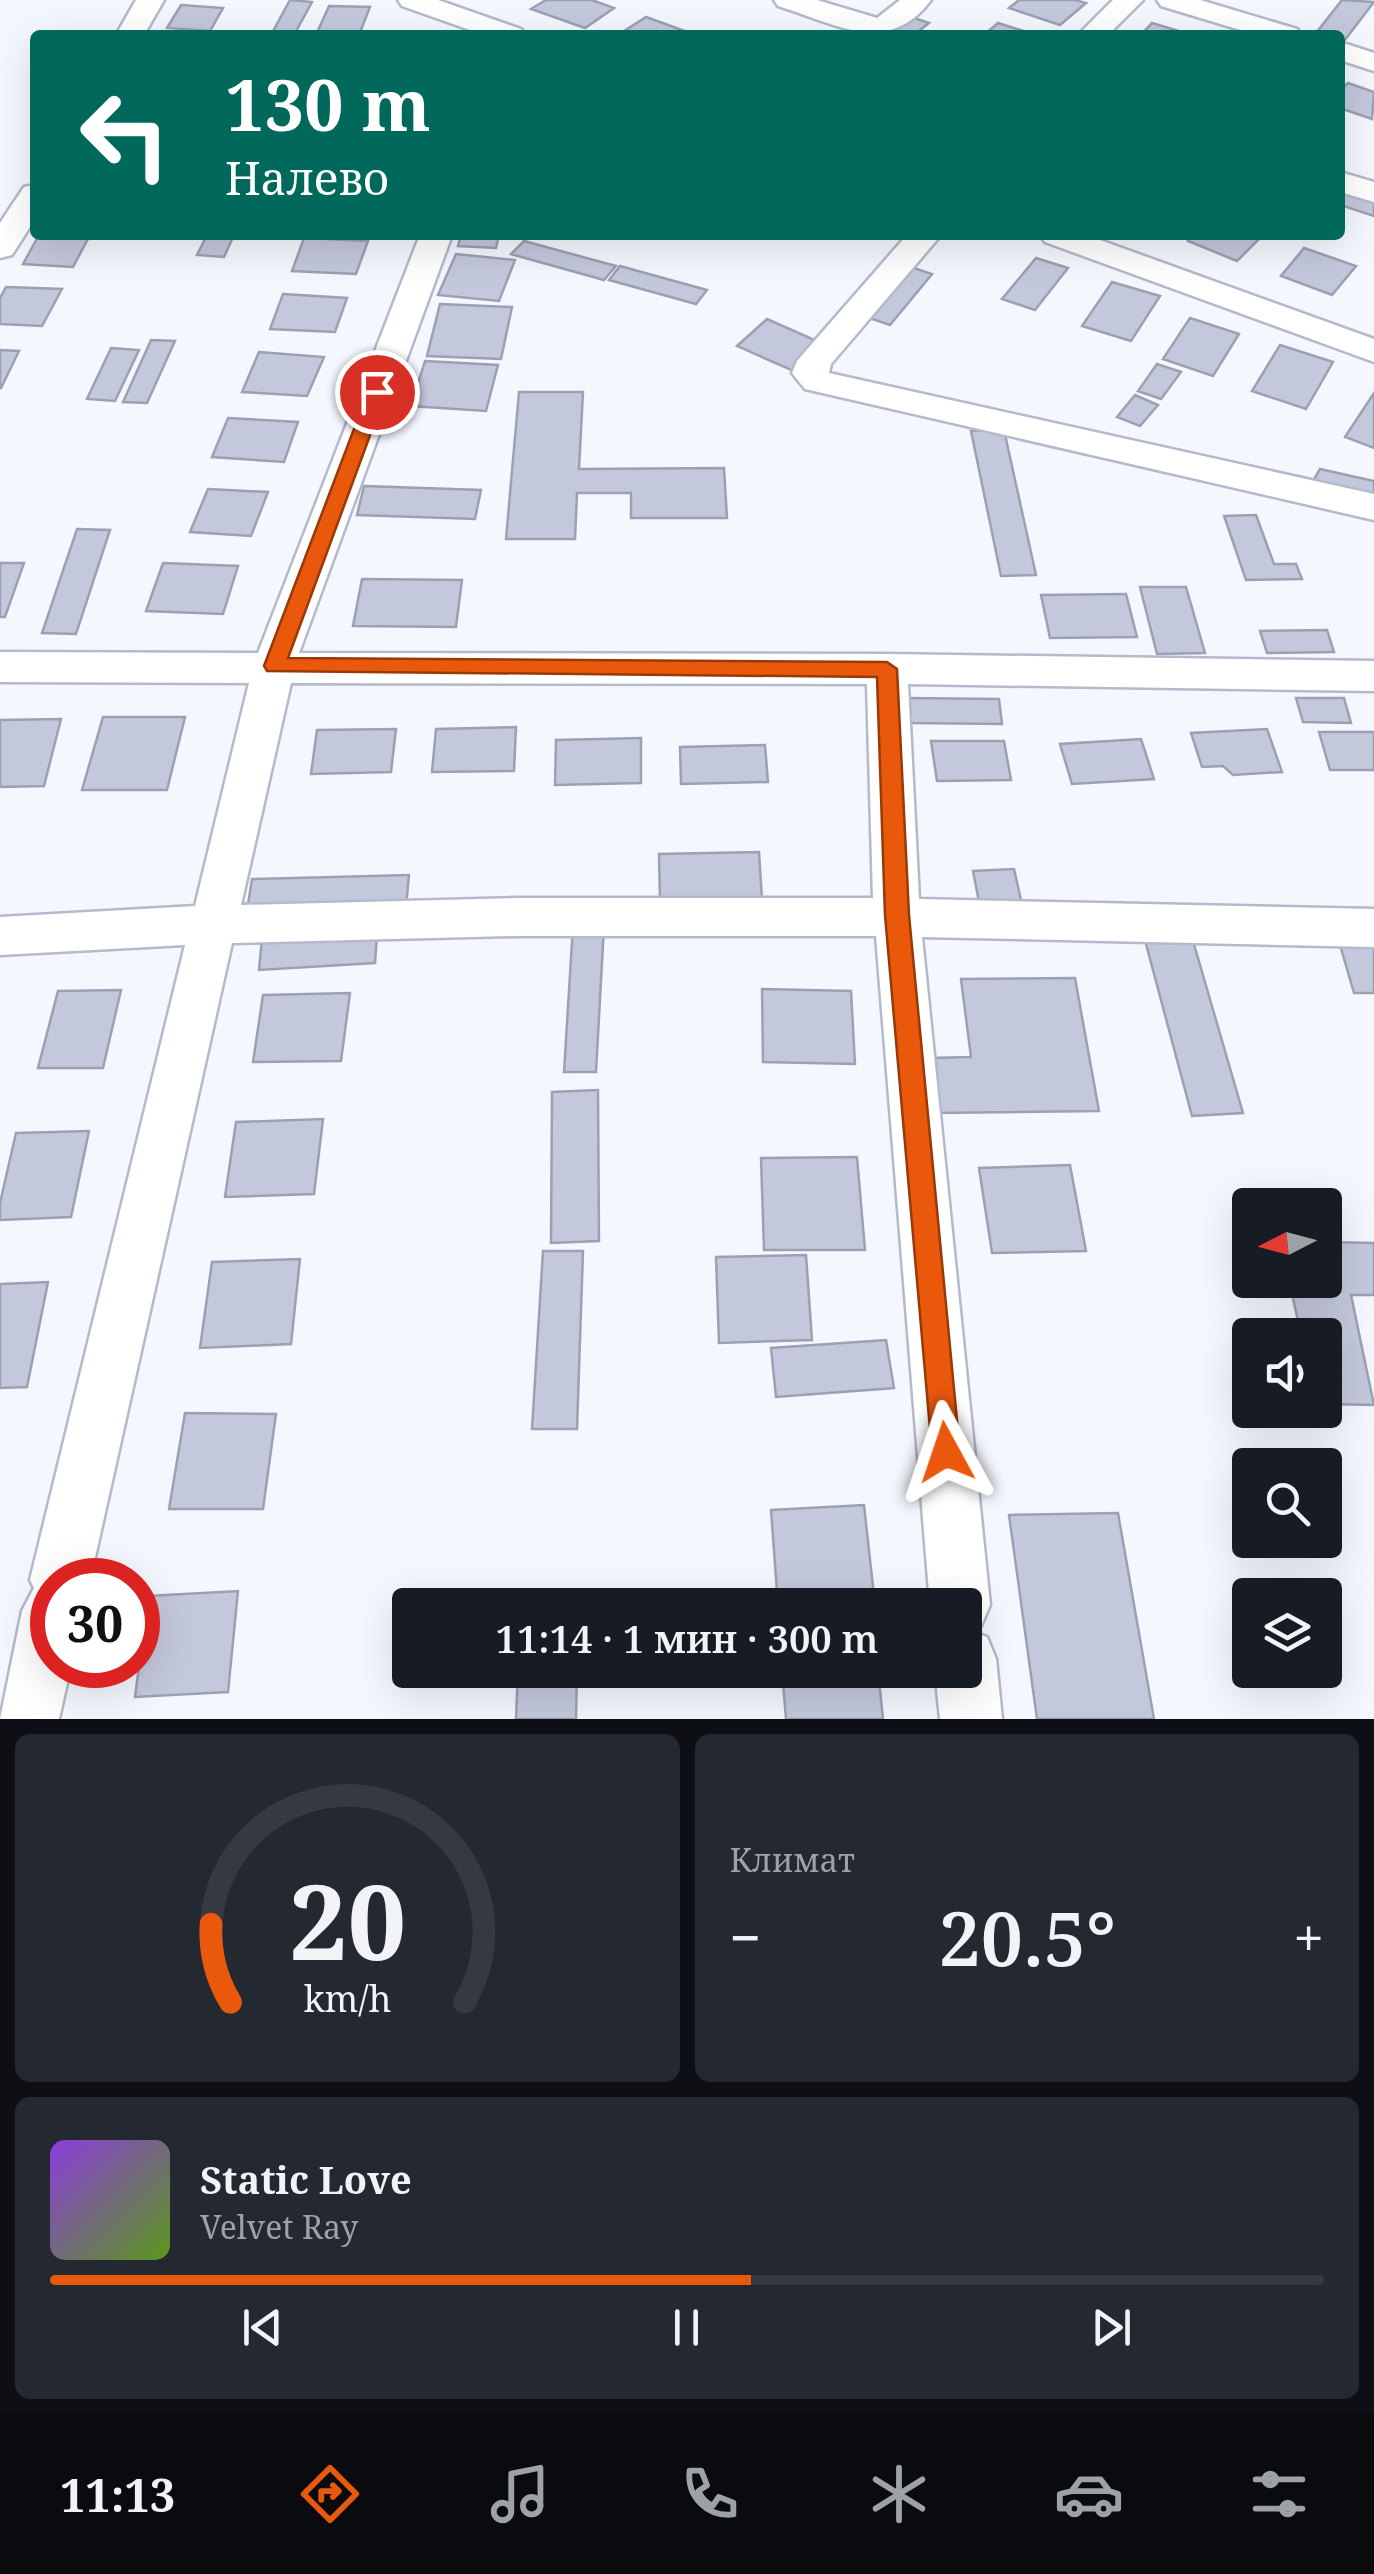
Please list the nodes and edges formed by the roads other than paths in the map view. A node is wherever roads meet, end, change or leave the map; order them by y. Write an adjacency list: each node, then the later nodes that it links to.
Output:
1 (150, 0): 7 (street)
2 (412, 0): 8 (street)
3 (788, 0): 4 (street)
4 (917, 0)
5 (1129, 0): 9 (street)
6 (1171, 0): 10 (street)
7 (133, 30)
8 (495, 30)
9 (1097, 30)
10 (1270, 30)
11 (1345, 53): 12 (street)
12 (1374, 62)
13 (1345, 183): 14 (street)
14 (1374, 193)
15 (30, 202): 19 (street)
16 (434, 240): 22 (street)
17 (921, 240): 21 (street)
18 (1070, 240): 20 (street)
19 (0, 248)
20 (1374, 351)
21 (1374, 508)
22 (274, 666): 23 (street); 24 (street); 27 (street)
23 (0, 667)
24 (887, 669): 25 (street); 26 (street)
25 (1374, 676)
26 (897, 915): 27 (street); 28 (street); 31 (street)
27 (212, 922): 29 (street); 30 (street)
28 (1374, 928)
29 (0, 936)
30 (65, 1558)
31 (958, 1588)
32 (35, 1688): 34 (street)
33 (967, 1688): 35 (street)
34 (28, 1719)
35 (970, 1719)

